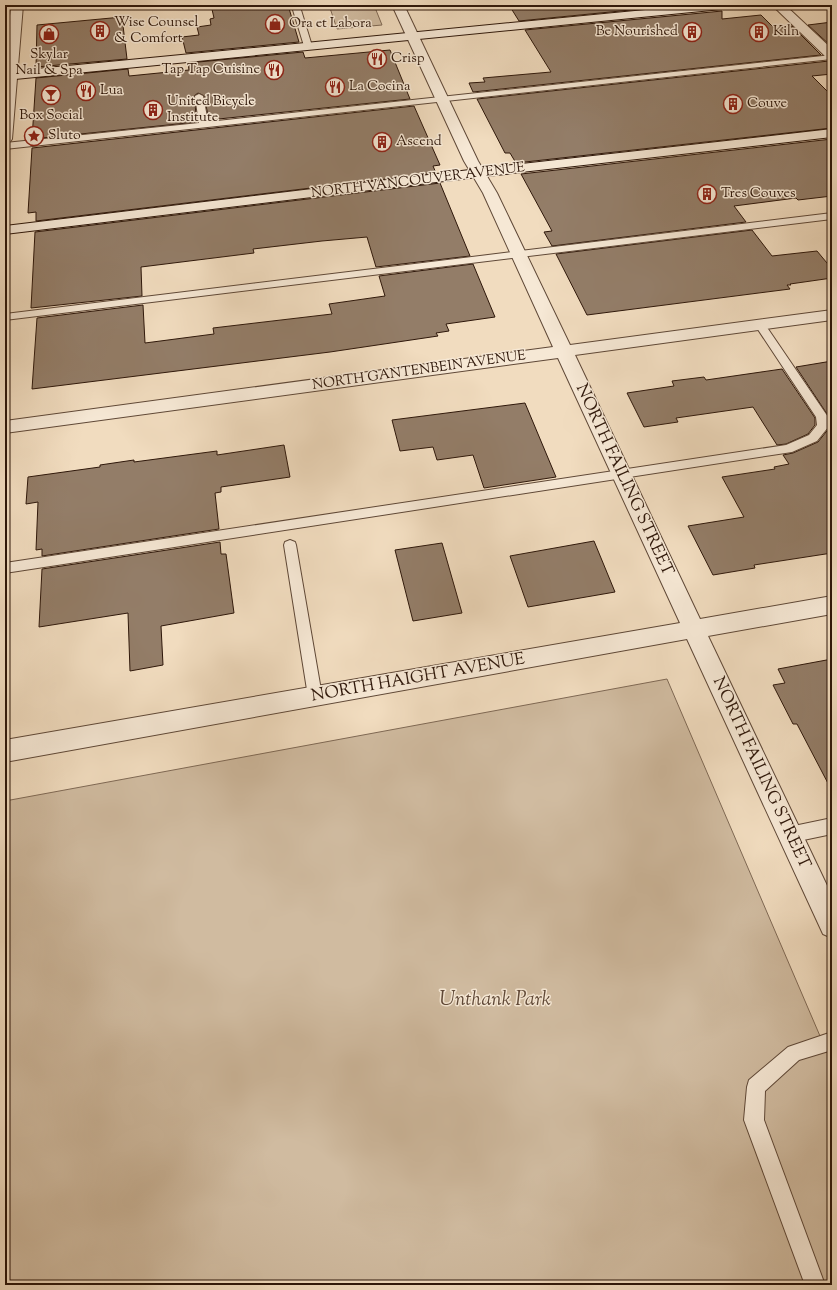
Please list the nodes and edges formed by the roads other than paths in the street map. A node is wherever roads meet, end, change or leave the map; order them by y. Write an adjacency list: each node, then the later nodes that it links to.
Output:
1 (17, 5): 9 (street)
2 (398, 5): 6 (street, NORTH FAILING STREET)
3 (732, 5): 6 (street)
4 (778, 5): 8 (street)
5 (297, 10): 7 (lane)
6 (413, 36): 7 (street); 11 (street, NORTH FAILING STREET)
7 (308, 46): 9 (street)
8 (832, 57): 11 (lane)
9 (8, 75): 14 (street)
10 (199, 96): 12 (lane)
11 (442, 99): 12 (lane); 16 (street, NORTH FAILING STREET)
12 (204, 125): 15 (lane)
13 (832, 133): 16 (street, NORTH VANCOUVER AVENUE)
14 (5, 139)
15 (5, 146)
16 (478, 173): 18 (street, NORTH VANCOUVER AVENUE); 19 (street, NORTH FAILING STREET)
17 (832, 216): 19 (lane)
18 (5, 230)
19 (518, 253): 21 (lane); 23 (street, NORTH FAILING STREET)
20 (832, 315): 22 (street, NORTH GANTENBEIN AVENUE)
21 (5, 317)
22 (760, 325): 23 (street, NORTH GANTENBEIN AVENUE); 24 (lane)
23 (564, 351): 25 (street, NORTH GANTENBEIN AVENUE); 26 (street, NORTH FAILING STREET)
24 (827, 417): 26 (lane)
25 (5, 427)
26 (621, 474): 28 (lane); 30 (street, NORTH FAILING STREET)
27 (290, 545): 31 (lane)
28 (5, 568)
29 (832, 605): 30 (street, NORTH HAIGHT AVENUE)
30 (693, 629): 31 (street, NORTH HAIGHT AVENUE); 34 (street, NORTH FAILING STREET)
31 (315, 696): 32 (street, NORTH HAIGHT AVENUE)
32 (5, 750)
33 (832, 826): 34 (lane)
34 (789, 835): 35 (street, NORTH FAILING STREET)
35 (832, 925)
36 (832, 1041): 37 (lane)
37 (815, 1285)

